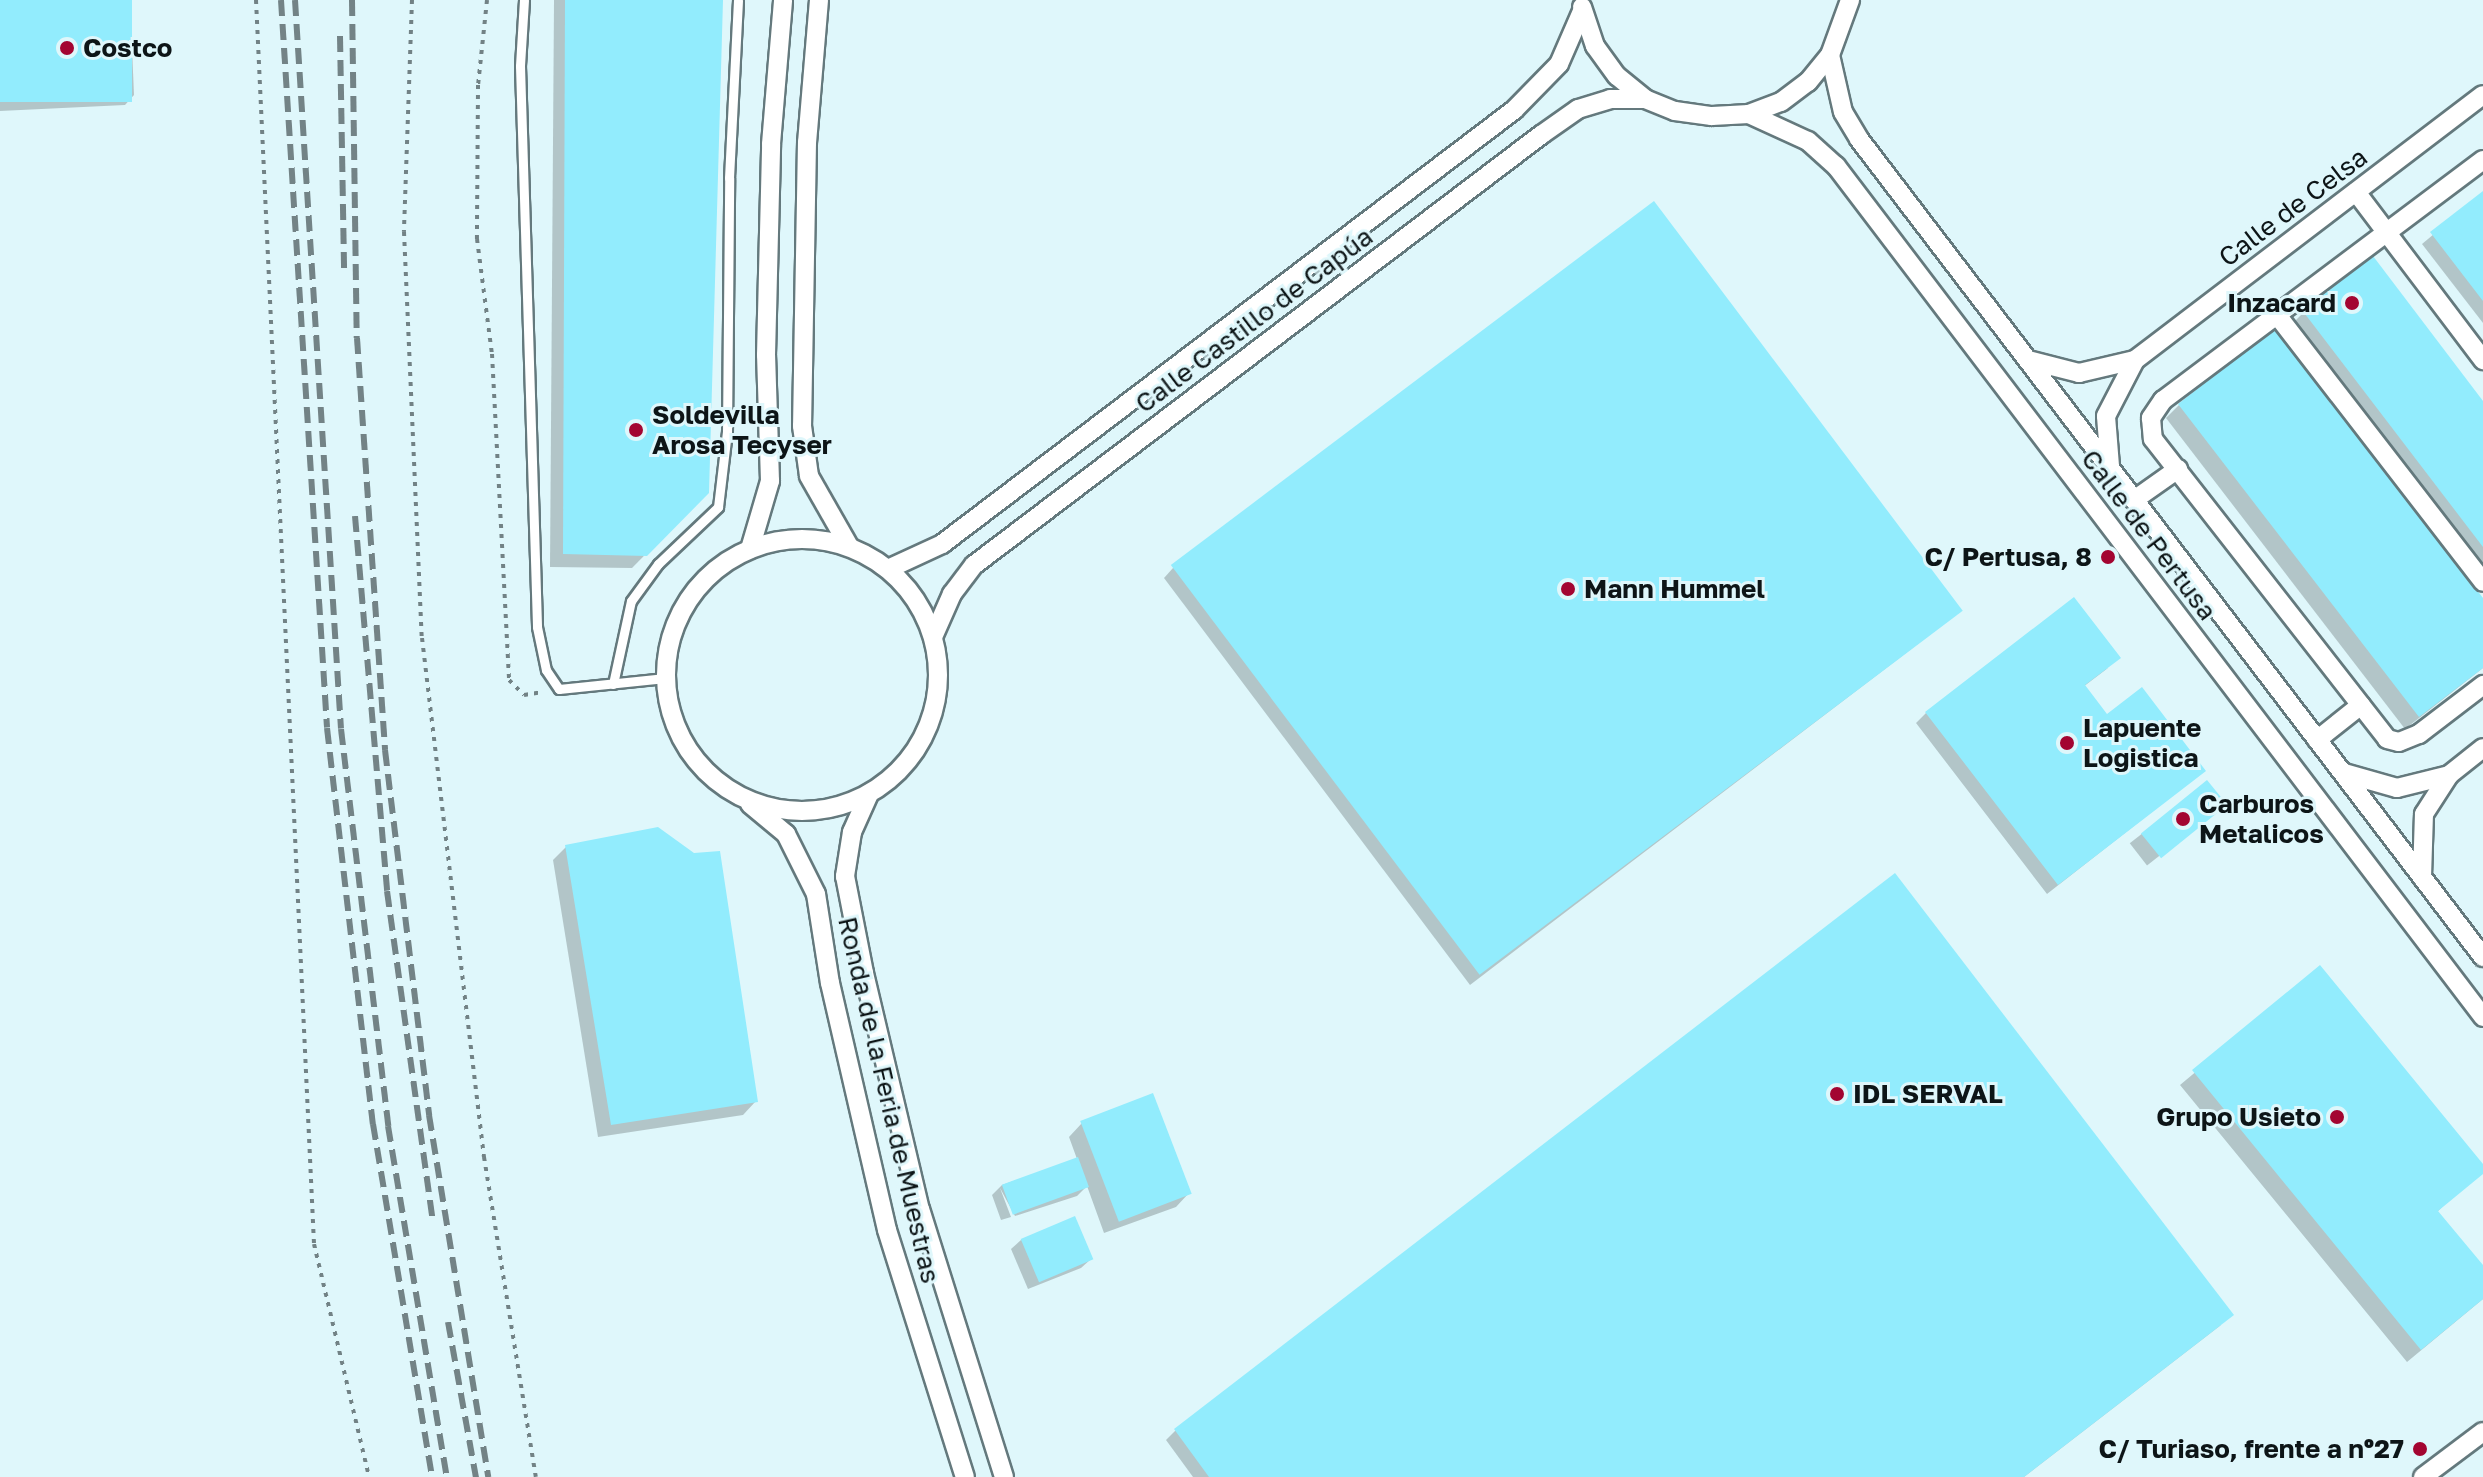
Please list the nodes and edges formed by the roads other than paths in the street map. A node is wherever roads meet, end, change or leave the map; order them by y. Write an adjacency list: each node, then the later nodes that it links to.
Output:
1 (524, 0): 27 (lane)
2 (738, 0): 27 (lane)
3 (783, 0): 22 (street)
4 (819, 0): 21 (street, Ronda de la Feria de Muestras)
5 (1850, 0): 7 (street)
6 (1582, 6): 9 (street); 23 (street, Calle Castillo de Capúa)
7 (1830, 55): 10 (street); 15 (street, Calle de Pertusa)
8 (2483, 95): 12 (street, Calle de Celsa)
9 (1645, 99): 10 (street); 25 (street, Calle Castillo de Capúa)
10 (1749, 114): 38 (street, Calle de Pertusa)
11 (2483, 160): 13 (street)
12 (2356, 192): 13 (street); 16 (street, Calle de Celsa)
13 (2386, 234): 14 (street); 17 (street)
14 (2277, 315): 19 (street); 24 (street)
15 (2028, 360): 16 (street, Calle de Celsa); 18 (street, Calle de Pertusa)
16 (2135, 360): 18 (street, Calle de Celsa)
17 (2483, 360)
18 (2110, 468): 20 (street, Calle de Pertusa)
19 (2178, 469): 20 (street); 29 (street)
20 (2134, 500): 30 (street, Calle de Pertusa)
21 (849, 546): 22 (street, Ronda de la Feria de Muestras); 23 (street, Ronda de la Feria de Muestras)
22 (750, 549): 26 (street, Ronda de la Feria de Muestras)
23 (888, 569): 25 (street, Ronda de la Feria de Muestras)
24 (2483, 582)
25 (933, 637): 34 (street, Ronda de la Feria de Muestras)
26 (665, 678): 27 (lane); 35 (street, Ronda de la Feria de Muestras)
27 (613, 684)
28 (2483, 685): 29 (street)
29 (2361, 705): 30 (street)
30 (2317, 740): 32 (street, Calle de Pertusa)
31 (2483, 748): 33 (street)
32 (2344, 773): 33 (street); 36 (street, Calle de Pertusa)
33 (2449, 775): 36 (street)
34 (869, 794): 35 (street, Ronda de la Feria de Muestras); 41 (street, Ronda de la Feria de Muestras)
35 (745, 799): 40 (street, Ronda de la Feria de Muestras)
36 (2422, 877): 37 (street, Calle de Pertusa)
37 (2483, 957)
38 (2483, 1017)
39 (2483, 1432): 42 (street)
40 (965, 1477)
41 (1004, 1477)
42 (2423, 1477)

